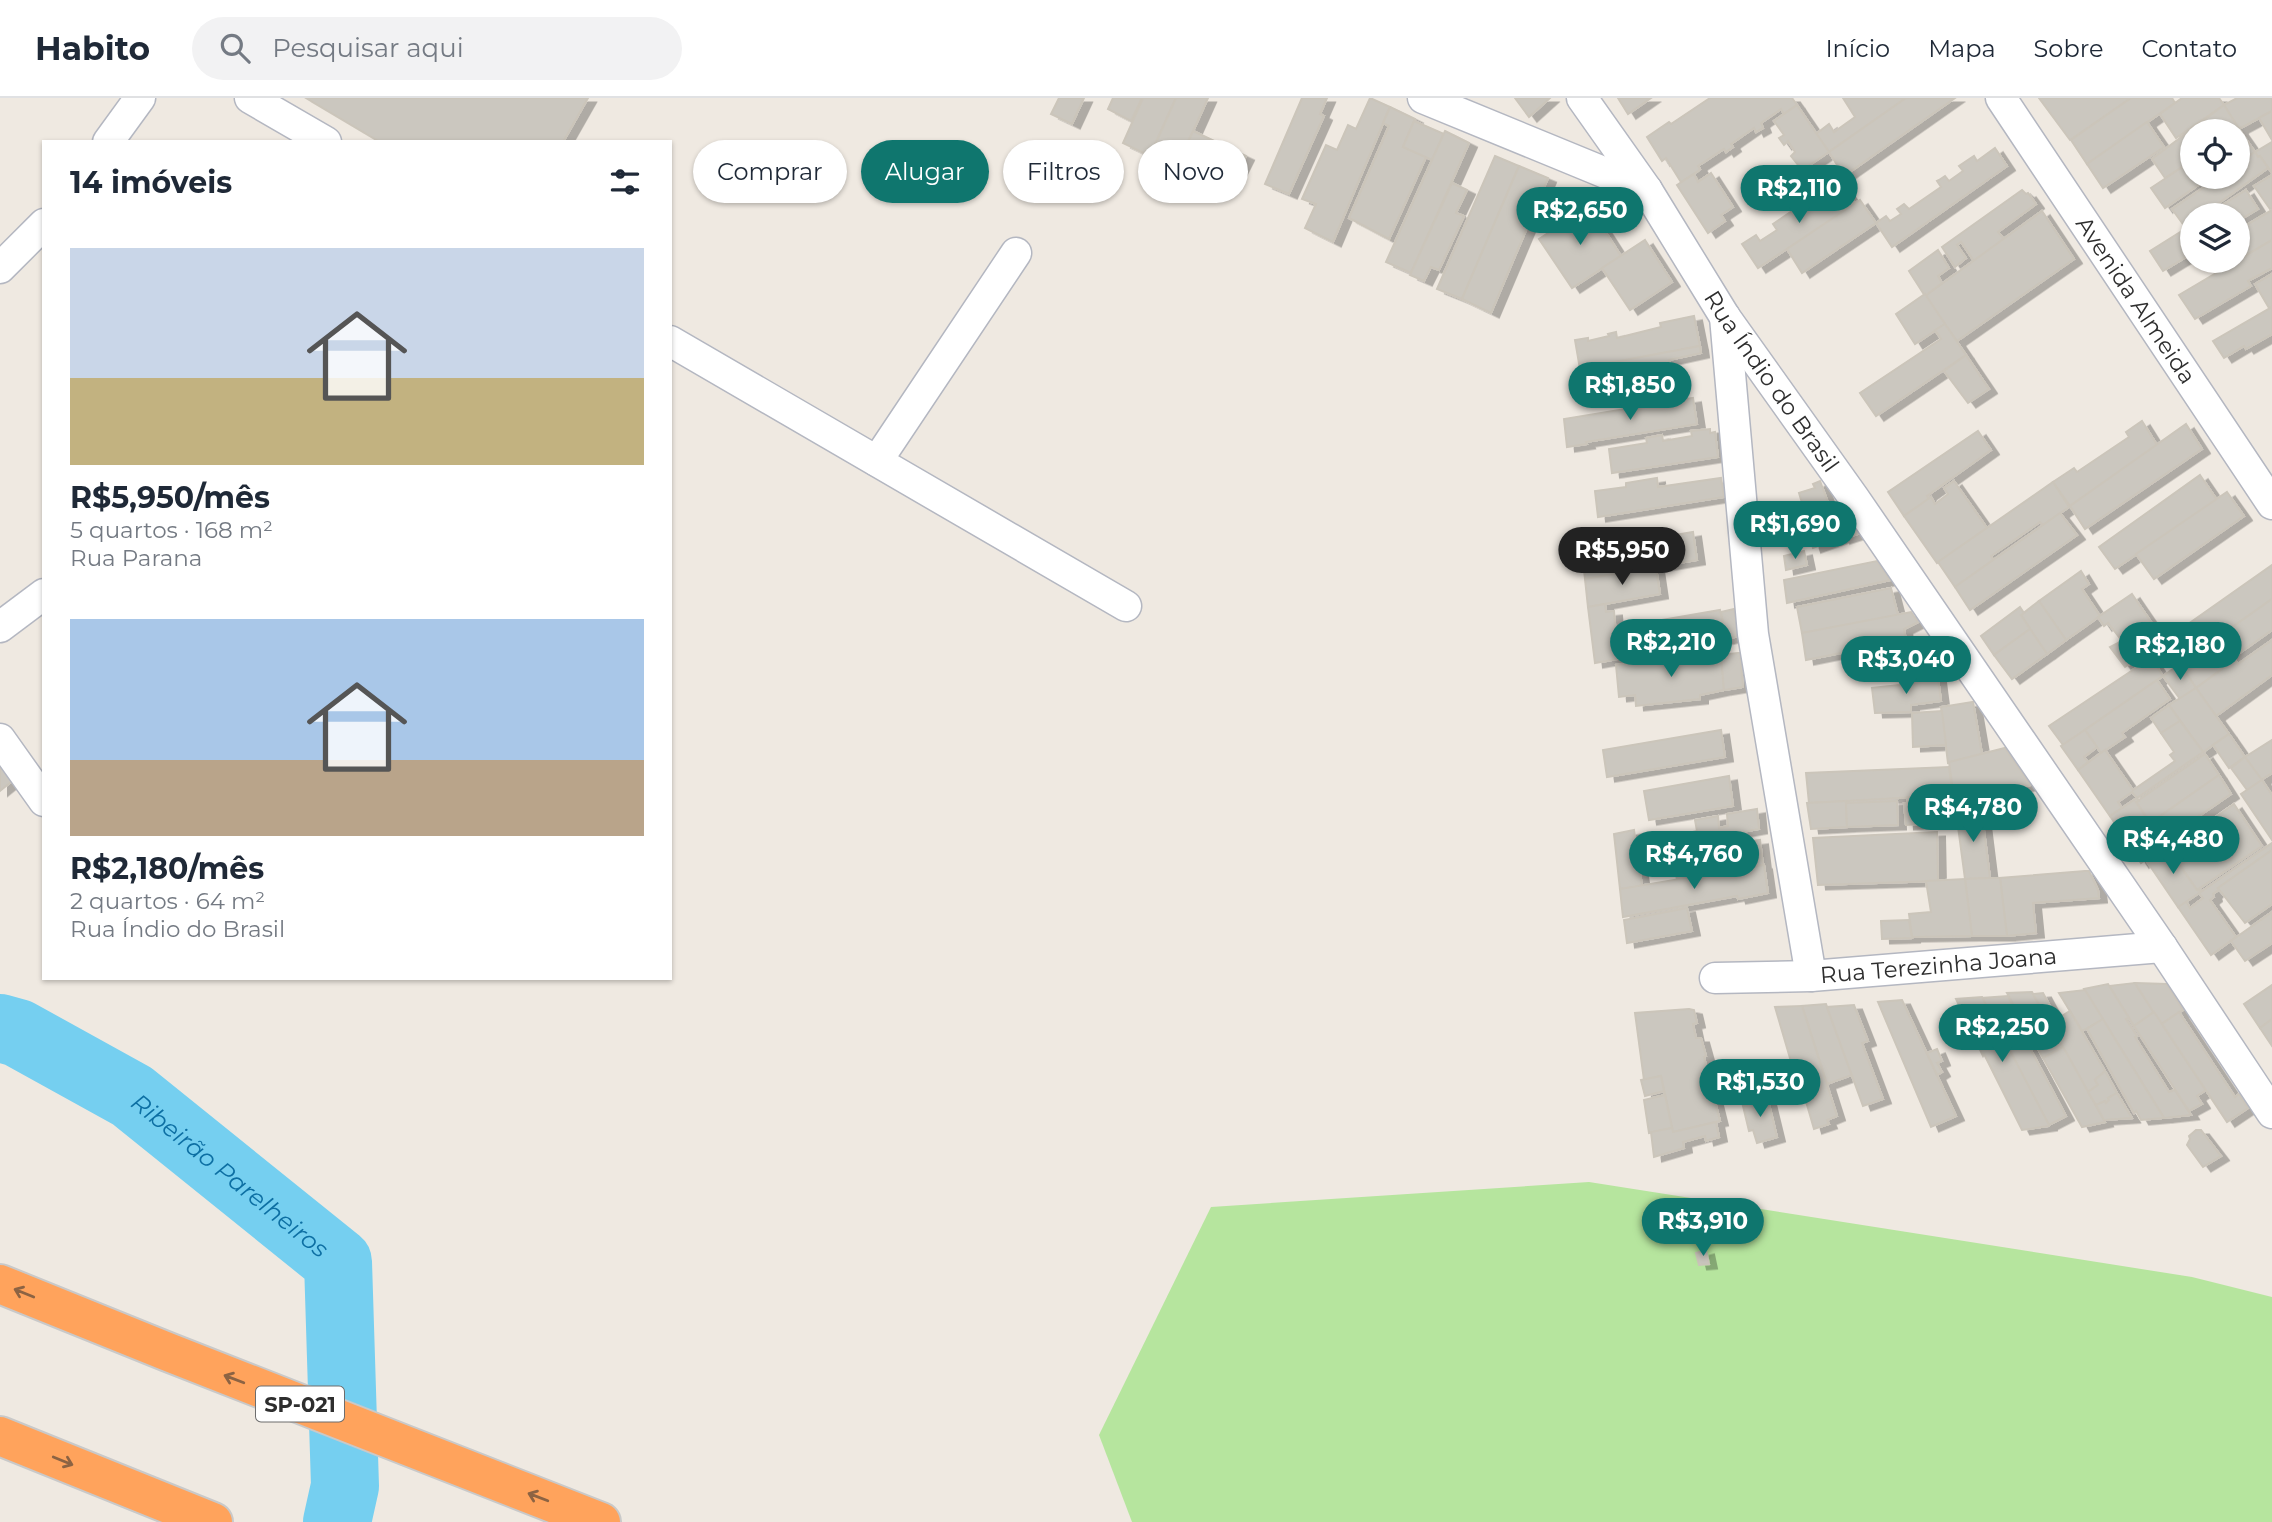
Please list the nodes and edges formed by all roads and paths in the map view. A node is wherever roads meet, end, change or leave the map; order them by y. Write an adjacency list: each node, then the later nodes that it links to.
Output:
1 (140, 98): 6 (street)
2 (250, 98): 7 (street)
3 (1423, 98): 8 (street)
4 (1582, 98): 8 (street, Rua Índio do Brasil)
5 (2001, 98): 15 (street, Avenida Almeida)
6 (109, 140)
7 (323, 140)
8 (1647, 190): 12 (street, Rua Índio do Brasil)
9 (42, 226): 11 (street)
10 (1016, 253): 14 (street)
11 (0, 268)
12 (1725, 317): 21 (street, Rua Índio do Brasil); 22 (street)
13 (672, 342): 14 (street)
14 (877, 461): 17 (street)
15 (2272, 504)
16 (42, 596): 18 (street)
17 (1126, 606)
18 (0, 627)
19 (0, 739): 20 (street)
20 (42, 798)
21 (2162, 947): 22 (street, Rua Terezinha Joana); 24 (street, Rua Índio do Brasil)
22 (1811, 976): 23 (street, Rua Terezinha Joana)
23 (1715, 978)
24 (2272, 1114)
25 (0, 1284): 28 (highway, SP-021, one-way to 25)
26 (0, 1436): 27 (highway, one-way to 27)
27 (213, 1522)
28 (601, 1522)

